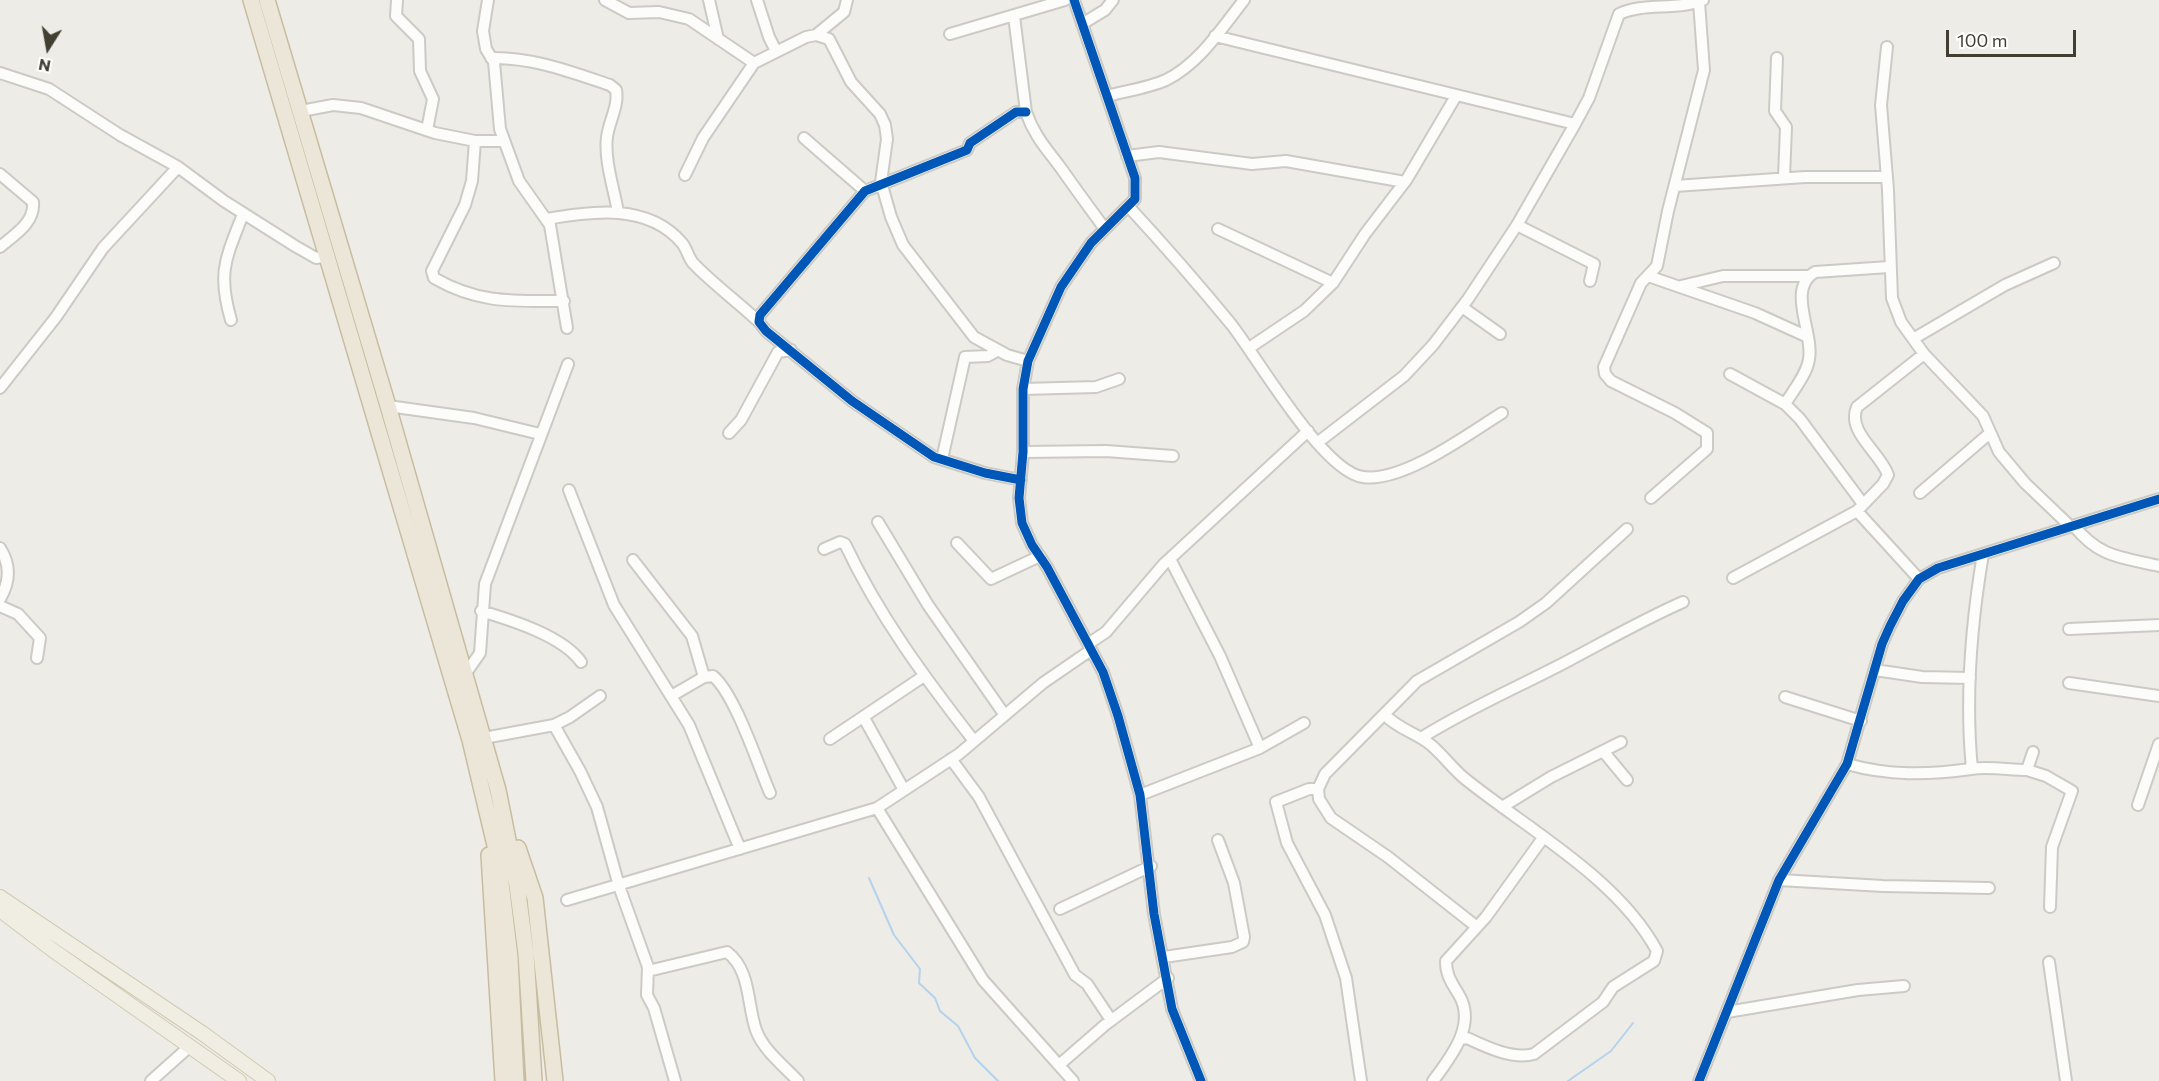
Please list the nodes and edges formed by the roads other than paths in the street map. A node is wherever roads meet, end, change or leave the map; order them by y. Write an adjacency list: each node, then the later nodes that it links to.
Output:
1 (251, 0): 53 (highway)
2 (267, 0): 28 (highway)
3 (396, 0): 31 (street)
4 (488, 0): 22 (street)
5 (605, 0): 19 (street)
6 (709, 0): 19 (street)
7 (757, 0): 21 (street)
8 (847, 0): 17 (street)
9 (1065, 0): 14 (street)
10 (1074, 0): 15 (street)
11 (1113, 0): 15 (street)
12 (1244, 0): 18 (street)
13 (1701, 1): 30 (street); 43 (street)
14 (1014, 16): 16 (street); 29 (street)
15 (1082, 24): 26 (street)
16 (950, 34)
17 (816, 35): 21 (street); 41 (street)
18 (1215, 36): 26 (street); 27 (street)
19 (718, 39): 24 (street)
20 (1887, 47): 39 (street)
21 (776, 51): 24 (street)
22 (491, 58): 34 (street); 46 (street)
23 (1777, 58): 40 (street)
24 (754, 63): 38 (street)
25 (0, 72): 36 (street)
26 (1107, 96): 35 (street)
27 (1456, 96): 30 (street); 42 (street)
28 (301, 111): 31 (street); 80 (highway)
29 (1026, 112): 41 (street); 50 (street)
30 (1575, 124): 49 (street)
31 (427, 130): 33 (street)
32 (804, 138): 44 (street)
33 (475, 141): 34 (street); 61 (street)
34 (503, 141): 48 (street)
35 (1127, 156): 42 (street); 45 (street)
36 (178, 167): 47 (street); 77 (street)
37 (0, 174): 52 (street)
38 (685, 175)
39 (1887, 177): 40 (street); 55 (street)
40 (1784, 178): 43 (street)
41 (881, 182): 44 (street); 71 (street)
42 (1405, 182): 59 (street)
43 (1675, 186): 56 (street)
44 (864, 191): 64 (street)
45 (1129, 207): 50 (street); 69 (street)
46 (618, 212): 48 (street); 64 (street)
47 (243, 214): 53 (street); 63 (street)
48 (547, 219): 61 (street)
49 (1517, 225): 58 (street); 62 (street)
50 (1105, 229): 73 (street)
51 (1218, 229): 59 (street)
52 (0, 247)
53 (328, 255): 154 (highway)
54 (2054, 263): 68 (street)
55 (1889, 267): 57 (street); 68 (street)
56 (1648, 276): 60 (street); 93 (street)
57 (1808, 276): 60 (street); 67 (street)
58 (1590, 281)
59 (1333, 283): 69 (street)
60 (1681, 286): 67 (street)
61 (564, 301): 65 (street)
62 (1462, 307): 66 (street); 86 (street)
63 (231, 320)
64 (759, 322): 70 (street)
65 (567, 328)
66 (1500, 334)
67 (1808, 337): 79 (street)
68 (1913, 339): 72 (street)
69 (1249, 348): 82 (street)
70 (791, 350): 83 (street); 89 (street)
71 (997, 351): 73 (street); 89 (street)
72 (1924, 354): 84 (street); 95 (street)
73 (1028, 361): 78 (street)
74 (568, 364): 85 (street)
75 (1730, 374): 79 (street)
76 (1119, 379): 78 (street)
77 (0, 388)
78 (1023, 389): 87 (street)
79 (1785, 404): 95 (street)
80 (388, 406): 85 (street); 119 (highway)
81 (1502, 414): 86 (street)
82 (1308, 431): 86 (street); 104 (street)
83 (729, 433)
84 (1990, 433): 92 (street); 97 (street)
85 (540, 434): 112 (street)
86 (1317, 443)
87 (1023, 452): 88 (street); 90 (street)
88 (1173, 456)
89 (942, 459): 90 (street)
90 (1021, 480): 103 (street)
91 (569, 490): 124 (street)
92 (1920, 492)
93 (1652, 498)
94 (2159, 499): 97 (street)
95 (1860, 508): 107 (street); 108 (street)
96 (878, 522): 128 (street)
97 (2073, 526): 102 (street); 106 (street)
98 (1627, 529): 129 (street)
99 (957, 543): 103 (street)
100 (0, 549): 109 (street)
101 (824, 549): 120 (street)
102 (1983, 554): 108 (street); 122 (street)
103 (1040, 556): 115 (street)
104 (1170, 559): 115 (street); 140 (street)
105 (633, 560): 121 (street)
106 (2159, 567)
107 (1733, 578)
108 (1919, 579): 118 (street)
109 (0, 599)
110 (1683, 602): 135 (street)
111 (0, 606): 116 (street)
112 (481, 611): 117 (street); 119 (street)
113 (2159, 625): 114 (street)
114 (2069, 629)
115 (1090, 647): 128 (street); 152 (street)
116 (37, 658)
117 (580, 662)
118 (1875, 670): 122 (street); 131 (street)
119 (466, 673): 134 (highway)
120 (924, 676): 130 (street); 137 (street)
121 (704, 677): 124 (street); 151 (street)
122 (1970, 678): 145 (street)
123 (2069, 683): 126 (street)
124 (673, 695): 159 (street)
125 (600, 696): 133 (street)
126 (2159, 696)
127 (1785, 698): 131 (street)
128 (1004, 714): 137 (street)
129 (1385, 715): 135 (street); 150 (street)
130 (864, 717): 136 (street); 149 (street)
131 (1861, 721): 144 (street)
132 (1304, 723): 140 (street)
133 (554, 725): 134 (street); 162 (street)
134 (484, 738): 148 (highway)
135 (1421, 738): 155 (street)
136 (830, 739)
137 (974, 741): 143 (street)
138 (1621, 742): 141 (street)
139 (2159, 744): 153 (street)
140 (1260, 748): 152 (street)
141 (1603, 751): 147 (street); 155 (street)
142 (2033, 752): 146 (street)
143 (951, 759): 149 (street); 176 (street)
144 (1847, 764): 145 (street); 161 (street)
145 (1972, 769): 146 (street)
146 (2027, 770): 166 (street)
147 (1627, 780)
148 (498, 790): 185 (highway); 186 (highway)
149 (904, 790): 156 (street)
150 (1315, 792): 169 (street); 191 (street)
151 (770, 793)
152 (1140, 795): 160 (street)
153 (2138, 805)
154 (487, 807): 183 (highway); 184 (highway)
155 (1502, 807): 157 (street)
156 (877, 808): 159 (street); 179 (street)
157 (1543, 838): 169 (street); 177 (street)
158 (1218, 840): 170 (street)
159 (740, 849): 162 (street)
160 (1151, 866): 167 (street); 170 (street)
161 (1779, 880): 163 (street); 175 (street)
162 (619, 886): 165 (street); 172 (street)
163 (1989, 888)
164 (0, 897): 182 (main road)
165 (567, 900)
166 (2050, 907)
167 (1060, 909)
168 (0, 910): 178 (main road)
169 (1477, 927): 177 (street)
170 (1164, 957): 173 (street)
171 (2049, 962): 194 (street)
172 (648, 971): 187 (street); 188 (street)
173 (1168, 978): 176 (street); 190 (street)
174 (1904, 986): 175 (street)
175 (1727, 1012): 193 (street)
176 (1111, 1020): 179 (street)
177 (1461, 1039): 192 (street)
178 (189, 1047): 180 (street); 181 (main road)
179 (1059, 1065): 189 (street)
180 (151, 1081)
181 (239, 1081)
182 (268, 1081)
183 (503, 1081)
184 (516, 1081)
185 (534, 1081)
186 (555, 1081)
187 (675, 1081)
188 (798, 1081)
189 (1073, 1081)
190 (1201, 1081)
191 (1361, 1081)
192 (1433, 1081)
193 (1699, 1081)
194 (2066, 1081)

